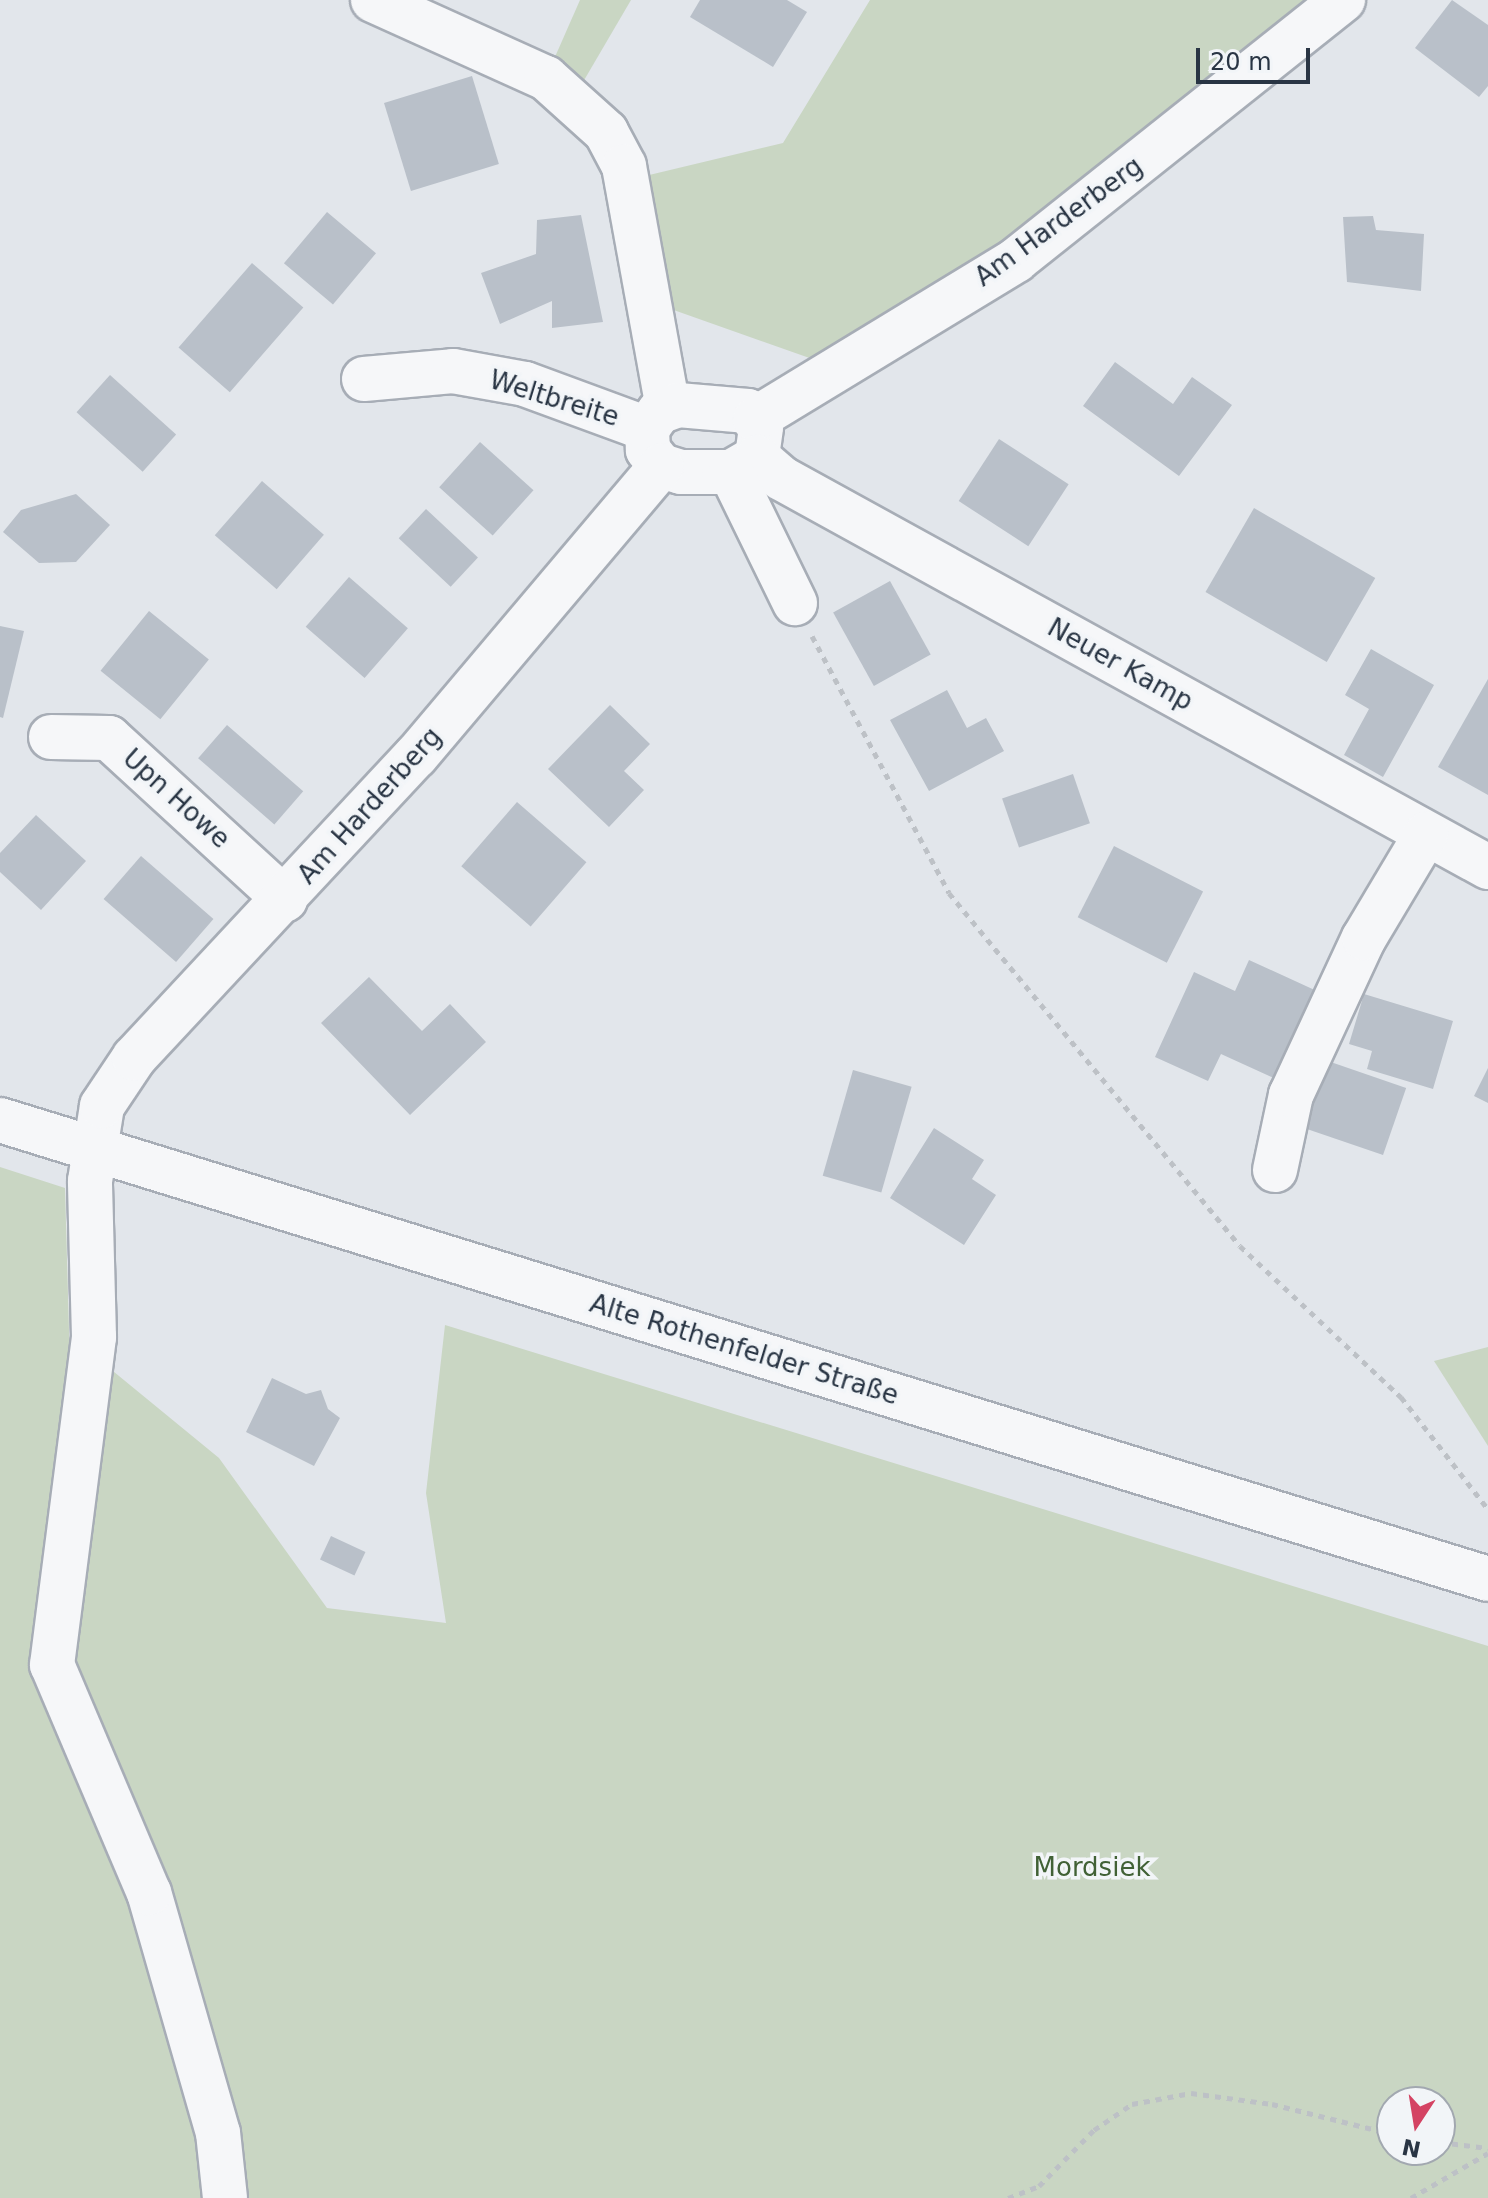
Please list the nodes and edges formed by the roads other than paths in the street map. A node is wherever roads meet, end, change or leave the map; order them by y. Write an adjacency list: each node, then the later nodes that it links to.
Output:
1 (373, 0): 4 (street)
2 (1343, 0): 5 (street, Am Harderberg)
3 (364, 379): 4 (street, Weltbreite)
4 (659, 434): 5 (street); 5 (street, Neuer Kamp); 10 (street, Am Harderberg)
5 (748, 449): 6 (street); 8 (street, Neuer Kamp)
6 (795, 603)
7 (51, 737): 10 (street, Upn Howe)
8 (1426, 834): 9 (street, Neuer Kamp); 13 (street)
9 (1488, 867)
10 (285, 899): 12 (street, Am Harderberg)
11 (0, 1120): 12 (street, Alte Rothenfelder Straße)
12 (93, 1150): 14 (street, Alte Rothenfelder Straße); 15 (street, Am Harderberg)
13 (1275, 1170)
14 (1488, 1579)
15 (225, 2198)

